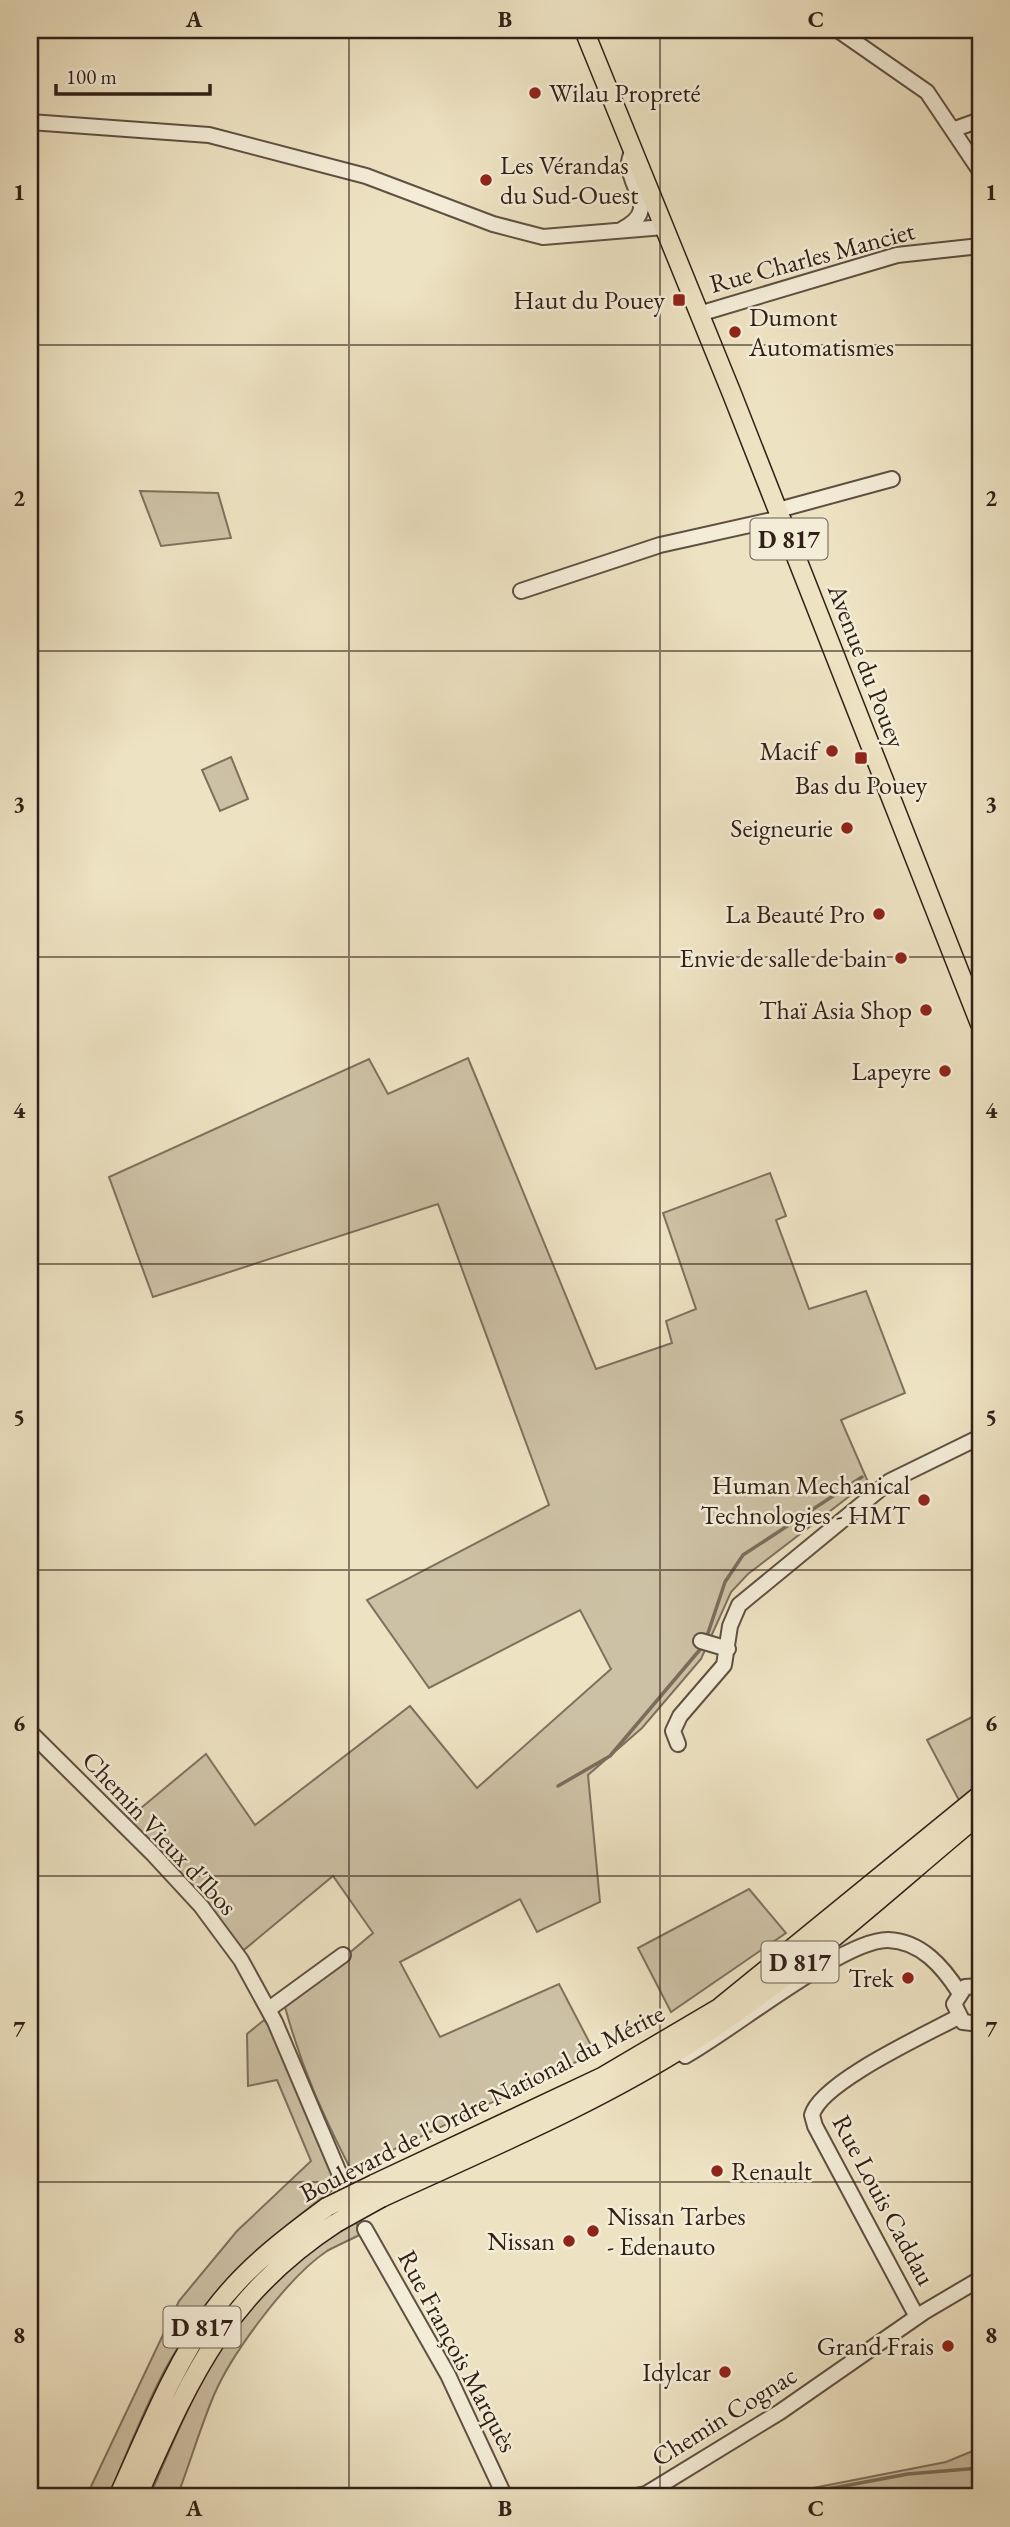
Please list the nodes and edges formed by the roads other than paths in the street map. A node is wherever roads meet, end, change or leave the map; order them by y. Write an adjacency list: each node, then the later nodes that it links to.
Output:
1 (584, 30): 6 (main road, Avenue du Pouey / D 817)
2 (838, 30): 5 (street)
3 (980, 120): 5 (street)
4 (30, 122): 9 (street)
5 (955, 129): 7 (street)
6 (633, 149): 8 (main road, Avenue du Pouey / D 817); 9 (street)
7 (980, 171)
8 (664, 226): 9 (street); 11 (main road, Avenue du Pouey / D 817)
9 (620, 231)
10 (980, 246): 11 (street, Rue Charles Manciet)
11 (699, 314): 13 (main road, Avenue du Pouey / D 817)
12 (892, 479): 13 (street)
13 (780, 514): 14 (street); 15 (main road, Avenue du Pouey / D 817)
14 (521, 592)
15 (980, 1024)
16 (980, 1437): 18 (street)
17 (704, 1642): 18 (street)
18 (728, 1649): 20 (street)
19 (30, 1732): 26 (street, Chemin Vieux d'Ibos)
20 (678, 1744)
21 (980, 1795): 31 (main road, Boulevard de l'Ordre National du Mérite / D 817)
22 (980, 1814): 29 (main road, Boulevard de l'Ordre National du Mérite / D 817)
23 (343, 1955): 26 (street)
24 (980, 1986): 25 (street)
25 (959, 1992): 27 (street); 29 (street)
26 (269, 2009): 30 (street)
27 (958, 2017): 28 (street); 34 (street, Rue Louis Caddau)
28 (980, 2024)
29 (607, 2091): 31 (main road, Boulevard de l'Ordre National du Mérite / D 817)
30 (343, 2182)
31 (378, 2191): 35 (main road, Boulevard de l'Ordre National du Mérite / D 817, bridge); 35 (main road, Boulevard de l'Ordre National du Mérite / D 817, bridge)
32 (365, 2229): 36 (street, Rue François Marquès)
33 (980, 2279): 34 (street, Chemin Cognac)
34 (917, 2317): 37 (street, Chemin Cognac)
35 (130, 2491)
36 (505, 2497)
37 (631, 2497)

